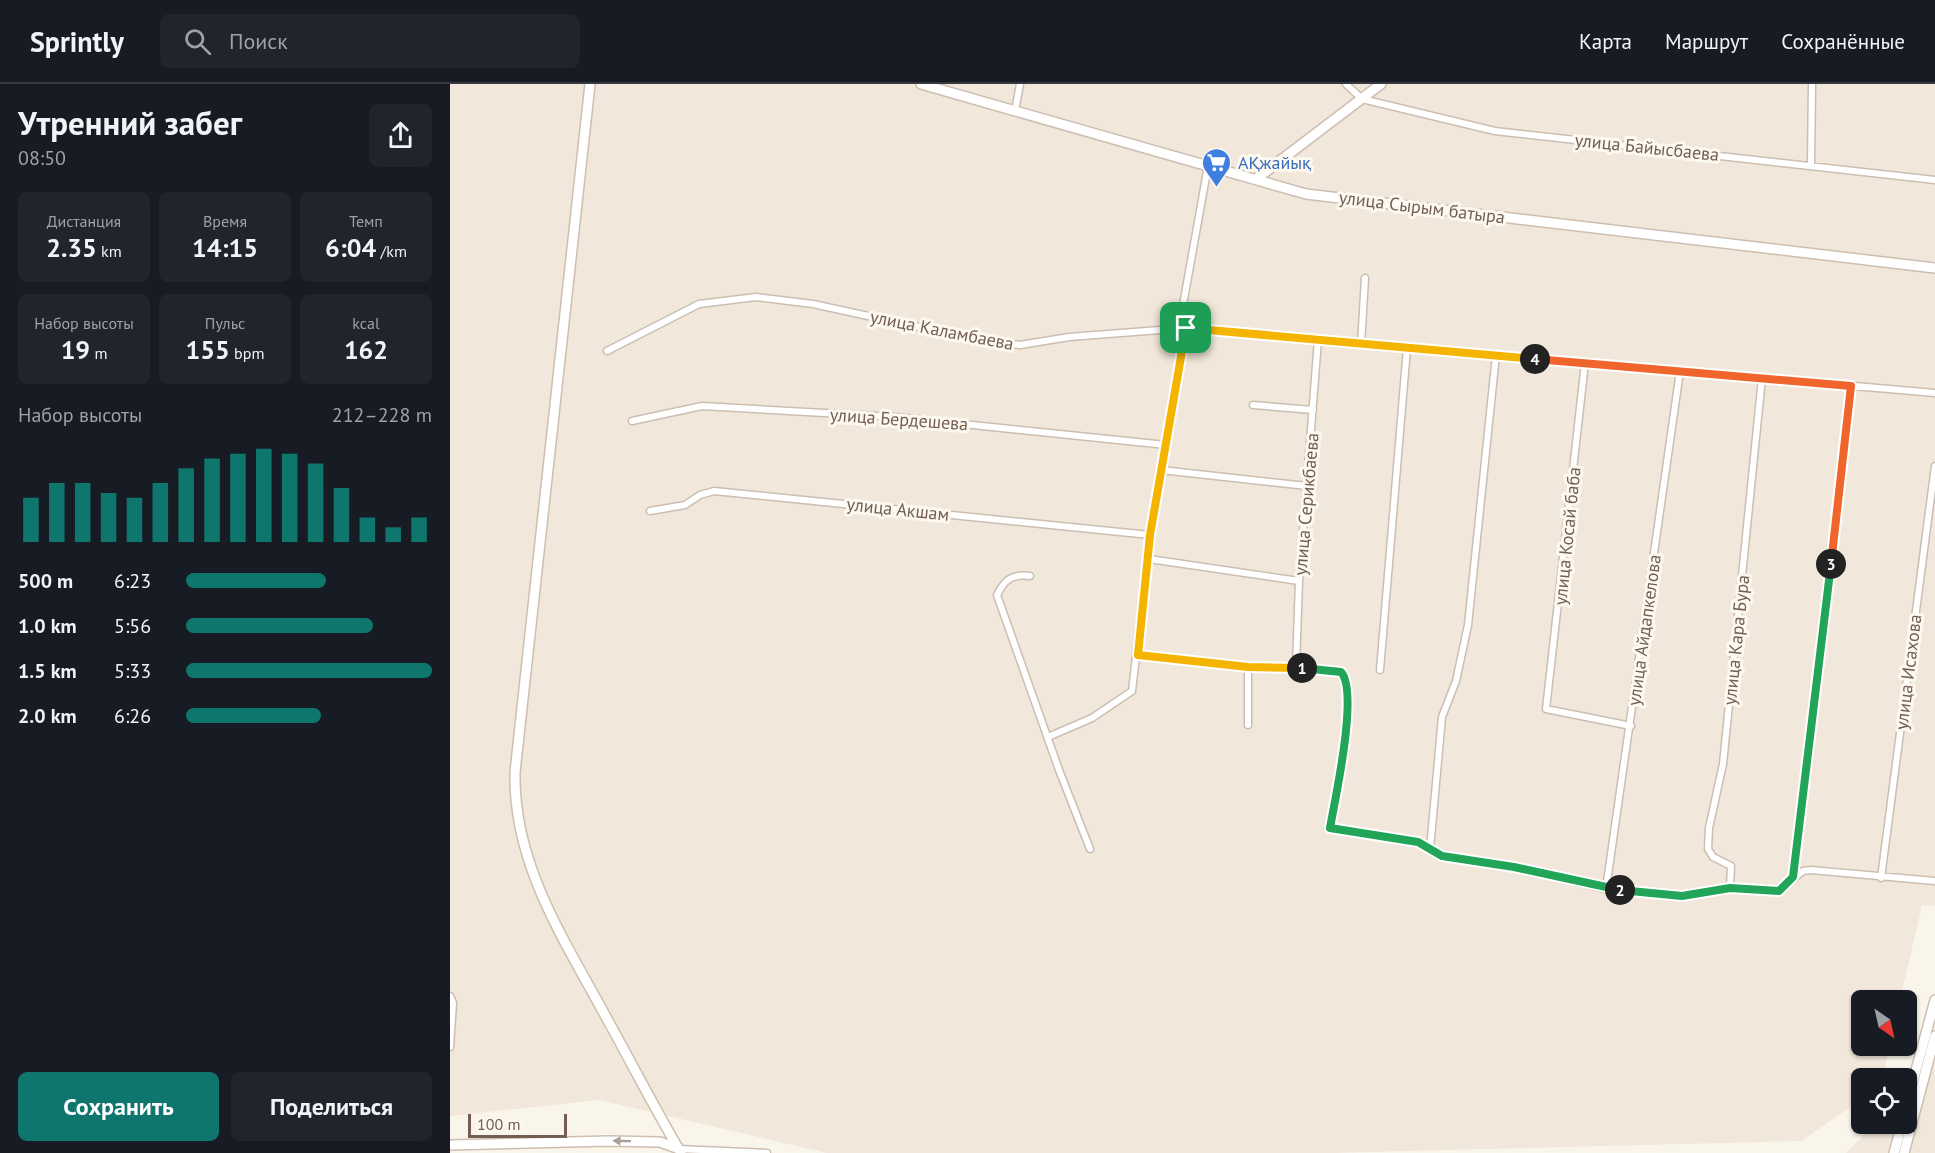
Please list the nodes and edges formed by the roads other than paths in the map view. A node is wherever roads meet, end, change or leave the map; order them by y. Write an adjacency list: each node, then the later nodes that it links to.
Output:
1 (921, 84): 8 (main road, улица Сырым батыра)
2 (1020, 84): 8 (street)
3 (1346, 84): 7 (street)
4 (1381, 84): 7 (main road)
5 (1812, 84): 9 (street)
6 (590, 85): 60 (main road)
7 (1362, 99): 9 (street, улица Байысбаева); 11 (main road)
8 (1015, 111): 10 (main road, улица Сырым батыра)
9 (1811, 164): 12 (street, улица Байысбаева)
10 (1208, 166): 11 (main road, улица Сырым батыра); 15 (street)
11 (1256, 179): 13 (main road, улица Сырым батыра)
12 (1935, 180)
13 (1935, 268)
14 (1365, 278): 17 (street)
15 (1186, 328): 16 (street, улица Каламбаева); 19 (street, улица Каламбаева); 29 (street)
16 (1318, 340): 17 (street, улица Каламбаева); 27 (street, улица Серикбаева)
17 (1361, 344): 18 (street, улица Каламбаева)
18 (1407, 348): 20 (street, улица Каламбаева); 41 (street)
19 (607, 351)
20 (1496, 356): 21 (street, улица Каламбаева); 46 (street)
21 (1584, 363): 22 (street, улица Каламбаева); 43 (street, улица Косай баба)
22 (1680, 371): 23 (street, улица Каламбаева); 43 (street, улица Айдапкелова)
23 (1762, 378): 24 (street, улица Каламбаева); 51 (street, улица Кара Бура)
24 (1851, 386): 25 (street, улица Каламбаева); 47 (street)
25 (1935, 393)
26 (1253, 405): 27 (street)
27 (1313, 410): 32 (street, улица Серикбаева)
28 (633, 421): 29 (street, улица Бердешева)
29 (1166, 445): 31 (street)
30 (1935, 466): 48 (street, улица Исахова)
31 (1161, 471): 32 (street); 34 (street)
32 (1307, 486): 37 (street, улица Серикбаева)
33 (650, 511): 34 (street, улица Акшам)
34 (1150, 535): 35 (street)
35 (1149, 559): 37 (street); 38 (street)
36 (1030, 576): 44 (street)
37 (1299, 581): 40 (street, улица Серикбаева)
38 (1138, 655): 39 (street); 44 (street)
39 (1248, 667): 40 (street); 42 (street)
40 (1296, 667): 46 (street)
41 (1380, 670)
42 (1248, 725)
43 (1631, 726): 50 (street, улица Айдапкелова)
44 (1048, 737): 45 (street)
45 (1090, 849)
46 (1430, 849): 50 (street)
47 (1793, 877): 48 (street); 51 (street)
48 (1881, 878): 49 (street)
49 (1935, 881)
50 (1606, 888): 51 (street)
51 (1730, 888)
52 (450, 996): 55 (street)
53 (1935, 1000): 56 (main road)
54 (1935, 1036): 57 (main road)
55 (450, 1047)
56 (1917, 1068)
57 (1930, 1072): 64 (main road)
58 (1899, 1134): 63 (main road)
59 (450, 1145): 60 (main road, one-way to 59)
60 (680, 1151): 61 (main road); 62 (street)
61 (666, 1153)
62 (767, 1153)
63 (1894, 1153)
64 (1904, 1153)

